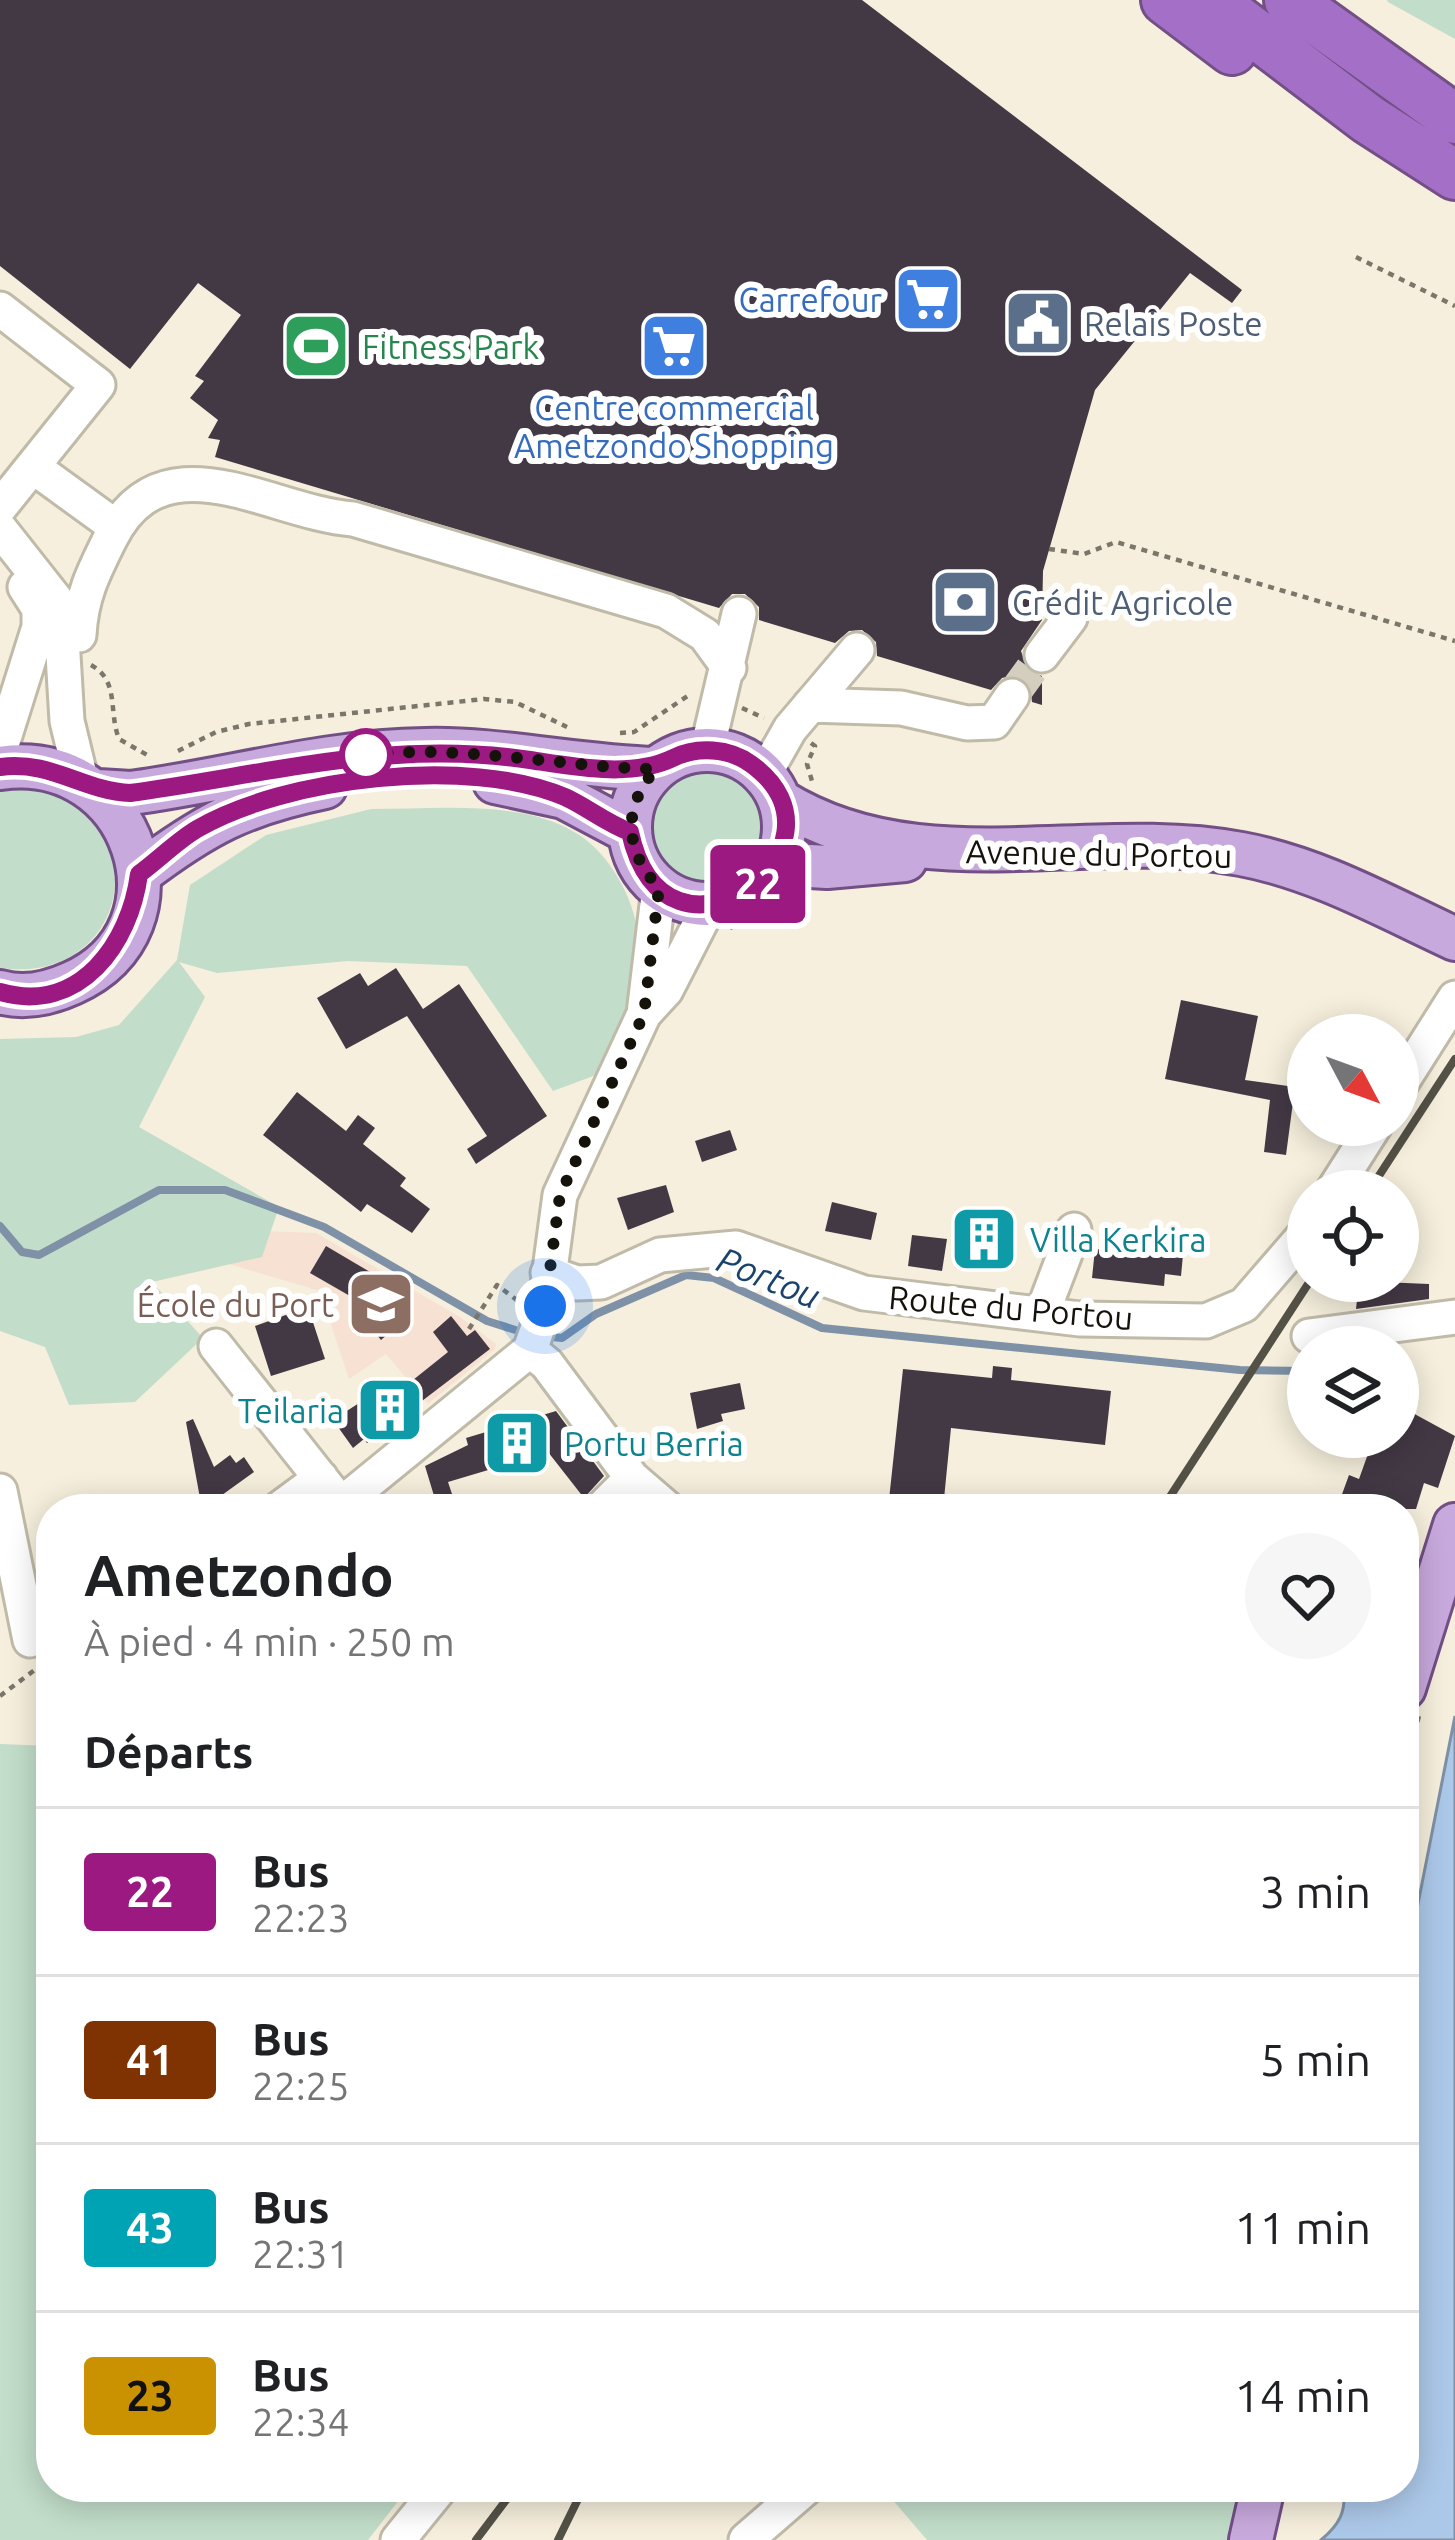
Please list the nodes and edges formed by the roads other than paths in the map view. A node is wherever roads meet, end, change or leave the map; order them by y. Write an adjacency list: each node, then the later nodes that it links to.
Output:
1 (1166, 0): 4 (highway)
2 (1211, 0): 4 (highway)
3 (1289, 0): 5 (highway)
4 (1368, 119): 6 (highway)
5 (1455, 119)
6 (1455, 175)
7 (0, 309): 8 (street)
8 (38, 464): 9 (street); 10 (street)
9 (0, 507)
10 (116, 527): 15 (street); 18 (street)
11 (0, 529): 15 (street)
12 (0, 559): 22 (street)
13 (739, 614): 18 (street)
14 (1070, 617): 17 (street)
15 (63, 634): 25 (street)
16 (857, 650): 20 (street)
17 (1042, 655)
18 (725, 684): 21 (street)
19 (1012, 696): 20 (street)
20 (800, 717): 26 (street)
21 (707, 750): 24 (main road); 26 (main road)
22 (0, 751)
23 (0, 767): 25 (main road)
24 (656, 769): 25 (main road); 27 (main road)
25 (90, 785): 29 (main road)
26 (788, 789): 28 (main road, Avenue du Portou); 30 (main road)
27 (630, 832): 29 (main road); 31 (main road)
28 (942, 850): 30 (main road, Avenue du Portou); 33 (main road, Avenue du Portou)
29 (139, 874): 34 (main road)
30 (789, 875): 32 (main road)
31 (659, 888): 32 (main road); 36 (street)
32 (719, 916): 36 (street)
33 (1455, 939)
34 (0, 992)
35 (1455, 998): 37 (street)
36 (644, 1014): 40 (street)
37 (1419, 1055)
38 (1074, 1230): 41 (street)
39 (1287, 1256): 41 (street, Route du Portou)
40 (548, 1273): 41 (street, Route du Portou); 43 (street)
41 (1042, 1314)
42 (1455, 1317): 44 (street)
43 (532, 1326): 46 (street); 49 (street)
44 (1386, 1326)
45 (216, 1346): 48 (street)
46 (632, 1478): 50 (street); 51 (street)
47 (0, 1491): 53 (street)
48 (330, 1494)
49 (336, 1494)
50 (616, 1494)
51 (651, 1494)
52 (1455, 1525): 54 (main road)
53 (33, 1640)
54 (1419, 1640)
55 (429, 2502): 58 (street)
56 (790, 2502): 59 (street)
57 (1260, 2502): 60 (main road)
58 (398, 2540)
59 (746, 2540)
60 (1251, 2540)

